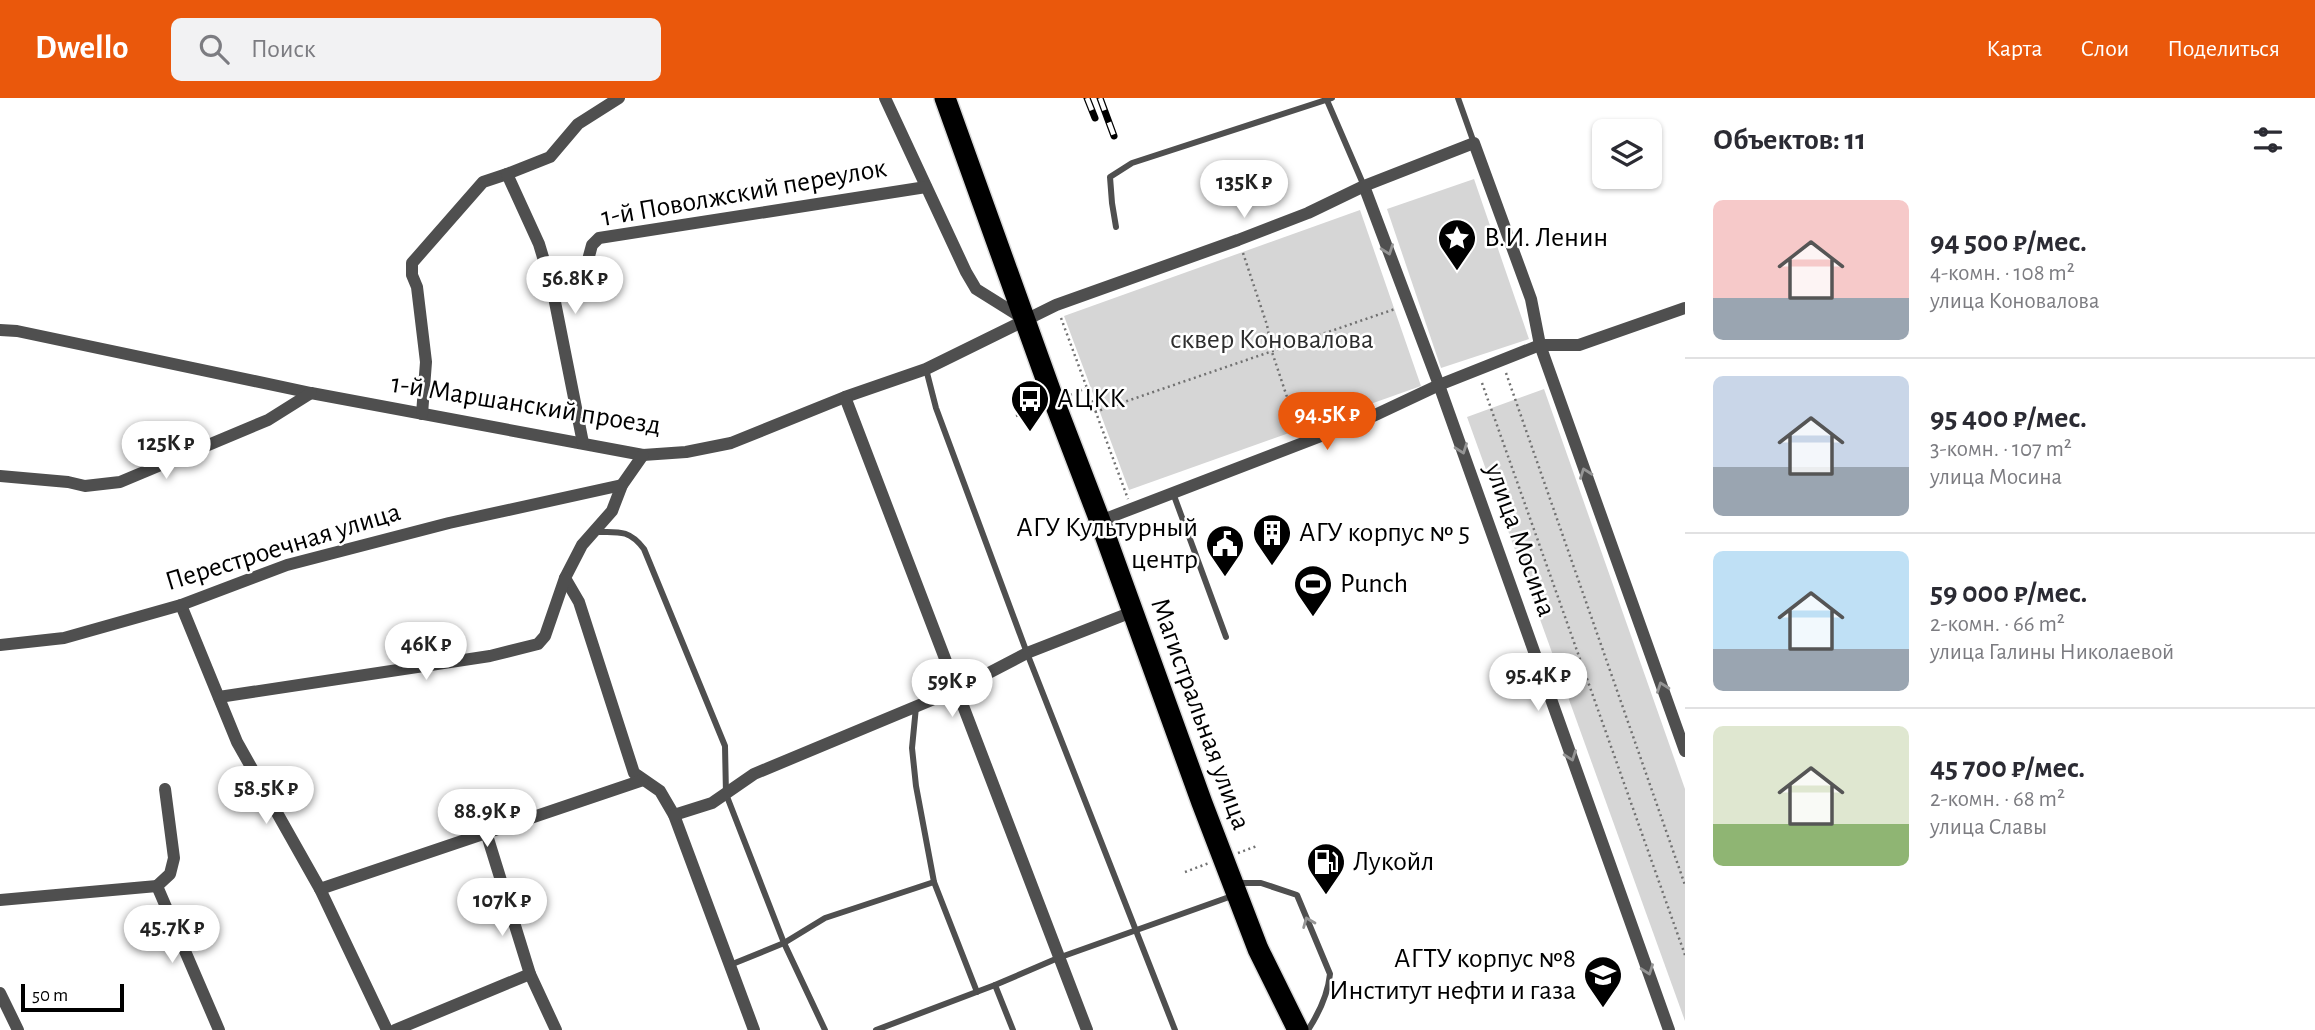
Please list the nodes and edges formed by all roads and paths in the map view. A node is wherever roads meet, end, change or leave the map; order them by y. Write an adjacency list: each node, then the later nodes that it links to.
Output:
1 (619, 98): 7 (street)
2 (885, 98): 9 (street)
3 (945, 98): 16 (highway, Магистральная улица)
4 (1458, 98): 6 (lane)
5 (1329, 99): 8 (lane); 10 (lane)
6 (1474, 143): 8 (street, 1-й Маршанский проезд); 18 (street)
7 (507, 174): 12 (street); 27 (street)
8 (1364, 186): 11 (street, 1-й Маршанский проезд); 14 (street, улица Мосина, one-way to 14)
9 (926, 187): 12 (street, 1-й Поволжский переулок); 16 (street)
10 (1116, 227)
11 (1238, 240): 13 (street, 1-й Маршанский проезд); 19 (path)
12 (552, 287): 28 (street)
13 (1056, 305): 16 (street, 1-й Маршанский проезд); 26 (path)
14 (1408, 305): 19 (path); 23 (street, улица Мосина)
15 (1685, 308): 18 (street)
16 (1025, 320): 21 (street, 1-й Маршанский проезд); 35 (highway, Магистральная улица)
17 (0, 330): 24 (street, 1-й Маршанский проезд)
18 (1539, 345): 20 (street); 46 (street, one-way to 18)
19 (1272, 352): 26 (path); 29 (path)
20 (1502, 360): 22 (street); 54 (path)
21 (926, 369): 25 (street, 1-й Маршанский проезд); 42 (lane)
22 (1477, 370): 23 (street); 61 (path)
23 (1439, 385): 29 (street); 81 (street, улица Мосина, one-way to 81)
24 (311, 393): 27 (street, 1-й Маршанский проезд); 31 (street)
25 (845, 397): 30 (street, 1-й Маршанский проезд); 43 (street)
26 (1095, 412): 34 (path)
27 (422, 414): 28 (street, 1-й Маршанский проезд)
28 (583, 443): 30 (street, 1-й Маршанский проезд)
29 (1303, 443): 33 (street)
30 (643, 455): 32 (street)
31 (0, 476)
32 (622, 485): 36 (street); 38 (street, Перестроечная улица)
33 (1173, 493): 34 (street); 40 (lane)
34 (1132, 508): 35 (street)
35 (1100, 521): 39 (highway, Магистральная улица)
36 (594, 532): 37 (street); 50 (lane)
37 (565, 578): 44 (street); 48 (street)
38 (181, 605): 41 (street, Перестроечная улица); 44 (street)
39 (1132, 612): 42 (street); 57 (highway, Магистральная улица)
40 (1226, 637)
41 (0, 645)
42 (1027, 653): 43 (street); 59 (lane)
43 (958, 690): 45 (street); 62 (street)
44 (219, 696): 56 (street)
45 (916, 707): 50 (street); 53 (lane)
46 (1679, 715): 47 (street)
47 (1685, 751)
48 (643, 780): 51 (street); 52 (street)
49 (164, 789): 55 (street)
50 (726, 794): 51 (street); 60 (lane)
51 (674, 815): 63 (street)
52 (486, 832): 56 (street); 64 (street)
53 (934, 882): 60 (lane); 66 (lane)
54 (1685, 885)
55 (157, 886): 58 (street); 69 (street)
56 (320, 889): 70 (street)
57 (1236, 889): 59 (lane); 79 (highway, Магистральная улица); 80 (lane, one-way to 57)
58 (0, 900)
59 (1135, 929): 62 (lane); 78 (lane)
60 (784, 943): 63 (lane); 74 (lane)
61 (1685, 955)
62 (1058, 958): 65 (lane); 77 (street)
63 (730, 965): 73 (street)
64 (530, 974): 71 (street); 72 (street)
65 (995, 985): 66 (lane); 76 (lane)
66 (977, 992): 75 (lane)
67 (0, 993): 68 (street)
68 (18, 1030)
69 (219, 1030)
70 (387, 1030)
71 (395, 1030)
72 (556, 1030)
73 (754, 1030)
74 (825, 1030)
75 (876, 1030)
76 (1013, 1030)
77 (1087, 1030)
78 (1175, 1030)
79 (1298, 1030)
80 (1308, 1030)
81 (1669, 1030)

